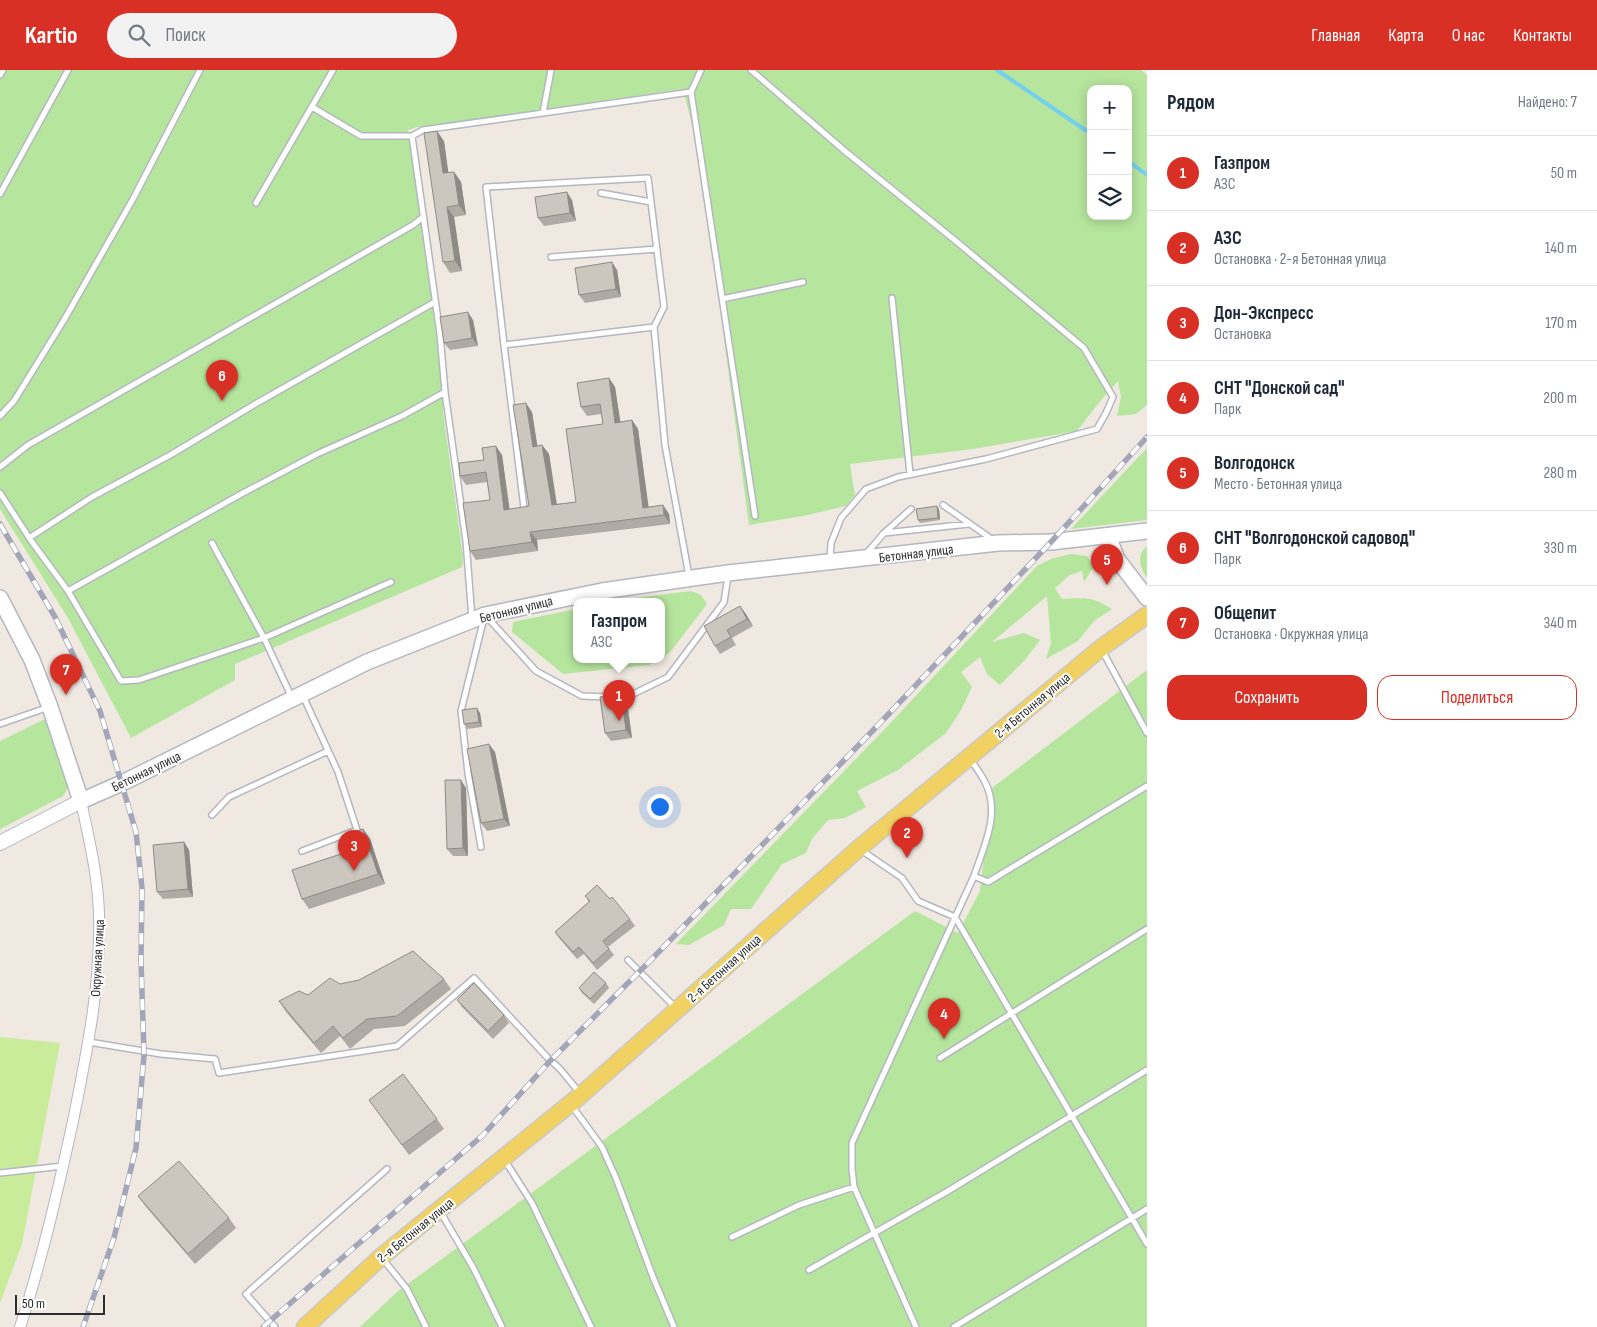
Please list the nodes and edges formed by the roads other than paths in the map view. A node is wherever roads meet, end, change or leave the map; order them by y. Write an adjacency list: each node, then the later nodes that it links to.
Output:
1 (3, 70): 8 (lane)
2 (68, 70): 14 (lane)
3 (200, 70): 27 (lane)
4 (333, 70): 10 (lane)
5 (551, 70): 11 (lane)
6 (701, 70): 9 (lane)
7 (751, 70): 29 (lane)
8 (0, 75)
9 (691, 92): 11 (lane); 22 (lane)
10 (312, 107): 12 (lane); 16 (lane)
11 (544, 113): 12 (lane)
12 (412, 136): 17 (lane)
13 (601, 192): 15 (lane)
14 (0, 194)
15 (651, 202): 18 (lane); 25 (lane)
16 (256, 203)
17 (423, 217): 23 (lane); 28 (lane)
18 (657, 249): 19 (lane); 24 (lane)
19 (551, 257)
20 (804, 282): 22 (lane)
21 (892, 298): 29 (lane)
22 (722, 299): 34 (lane)
23 (435, 302): 26 (lane); 39 (lane)
24 (654, 327): 25 (lane); 45 (lane)
25 (504, 345): 32 (lane)
26 (445, 392): 47 (lane); 51 (lane)
27 (0, 416)
28 (0, 467)
29 (910, 474): 43 (lane)
30 (0, 493): 39 (lane)
31 (943, 506): 35 (lane)
32 (524, 508)
33 (911, 509): 37 (lane)
34 (755, 516)
35 (970, 524): 37 (lane); 41 (lane)
36 (1147, 531): 38 (main road, Бетонная улица)
37 (884, 533): 42 (lane)
38 (1108, 536): 41 (main road, Бетонная улица); 48 (main road)
39 (29, 538): 47 (lane)
40 (212, 543): 52 (lane)
41 (998, 543): 42 (main road, Бетонная улица)
42 (862, 559): 43 (main road, Бетонная улица)
43 (830, 562): 44 (main road, Бетонная улица)
44 (728, 573): 45 (main road, Бетонная улица); 51 (lane)
45 (689, 579): 51 (main road, Бетонная улица)
46 (392, 582): 52 (lane)
47 (68, 591): 52 (lane)
48 (1147, 598)
49 (1, 603): 55 (main road, Окружная улица)
50 (1147, 615): 53 (main road, 2-я Бетонная улица)
51 (478, 617): 54 (main road, Бетонная улица); 64 (lane)
52 (264, 638): 54 (lane)
53 (1100, 648): 57 (lane); 59 (main road, 2-я Бетонная улица)
54 (297, 696): 58 (lane); 61 (main road, Бетонная улица)
55 (50, 707): 56 (lane); 61 (main road, Окружная улица)
56 (0, 724)
57 (1147, 733)
58 (328, 752): 62 (lane); 66 (lane)
59 (968, 757): 65 (main road, 2-я Бетонная улица); 67 (lane)
60 (1147, 786): 67 (lane)
61 (81, 802): 63 (street, Бетонная улица); 73 (street, Окружная улица)
62 (212, 815)
63 (0, 843)
64 (481, 847)
65 (858, 849): 68 (lane); 71 (main road, 2-я Бетонная улица)
66 (302, 850)
67 (974, 876): 68 (lane)
68 (955, 917): 72 (lane); 82 (lane)
69 (1147, 929): 72 (lane)
70 (628, 960): 71 (lane)
71 (677, 1009): 76 (main road, 2-я Бетонная улица)
72 (1012, 1013): 74 (lane); 77 (lane)
73 (89, 1042): 76 (lane); 79 (street, Окружная улица)
74 (940, 1058)
75 (1147, 1070): 77 (lane)
76 (575, 1099): 78 (main road, 2-я Бетонная улица); 97 (lane)
77 (1072, 1115): 85 (lane); 86 (lane)
78 (504, 1159): 84 (main road, 2-я Бетонная улица); 96 (lane)
79 (63, 1166): 81 (lane); 91 (street, Окружная улица)
80 (387, 1169): 92 (lane)
81 (0, 1173)
82 (854, 1187): 86 (lane); 87 (lane)
83 (1147, 1209): 85 (lane)
84 (440, 1210): 89 (main road, 2-я Бетонная улица); 95 (lane)
85 (1132, 1218): 88 (lane); 99 (lane)
86 (876, 1233): 90 (lane); 98 (lane)
87 (732, 1237)
88 (1147, 1244)
89 (381, 1257): 93 (main road, 2-я Бетонная улица); 94 (lane)
90 (809, 1270)
91 (20, 1327)
92 (275, 1327)
93 (305, 1327)
94 (426, 1327)
95 (502, 1327)
96 (591, 1327)
97 (674, 1327)
98 (916, 1327)
99 (955, 1327)

